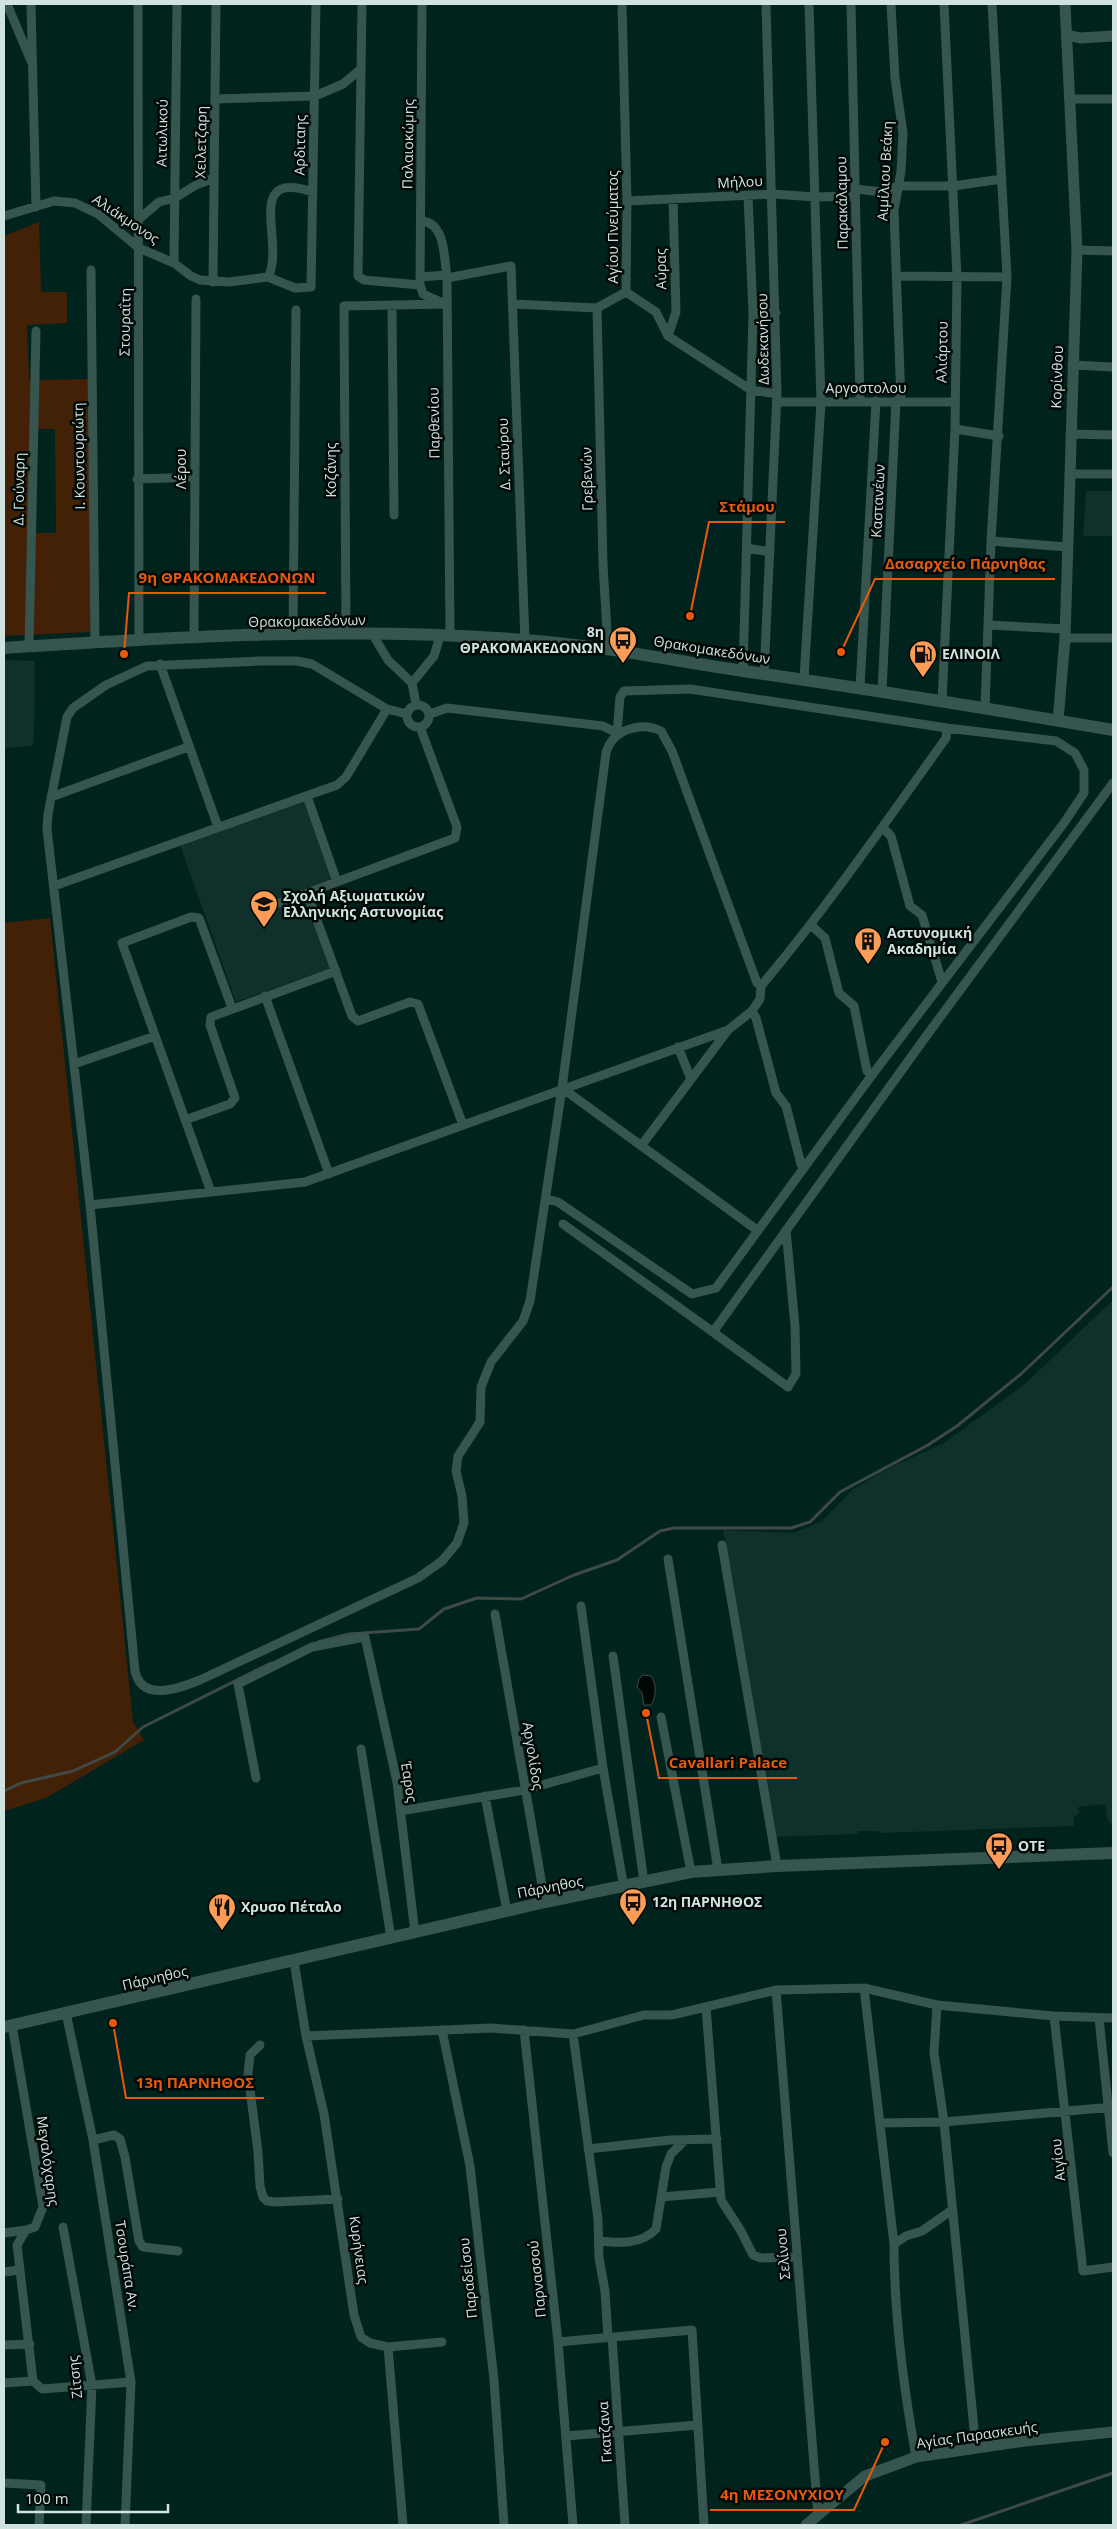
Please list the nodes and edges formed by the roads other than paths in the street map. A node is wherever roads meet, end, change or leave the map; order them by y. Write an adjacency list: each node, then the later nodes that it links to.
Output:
1 (7, 4): 19 (street)
2 (31, 4): 19 (street)
3 (138, 4): 39 (street, Στουραΐτη)
4 (177, 4): 34 (street, Αιτωλικού)
5 (216, 4): 22 (street, Χειλετζαρη)
6 (316, 4): 21 (street, Αρδιταης)
7 (362, 4): 20 (street)
8 (422, 4): 40 (street, Παλαιοκώμης)
9 (622, 4): 36 (street, Αγίου Πνεύματος)
10 (766, 4): 31 (street, Δωδεκανήσου)
11 (809, 4): 33 (street)
12 (851, 4): 30 (street, Παρακάλαμου)
13 (891, 4): 27 (street, Αιμίλιου Βεάκη)
14 (944, 4): 28 (street, Αλιάρτου)
15 (992, 4): 26 (street)
16 (1065, 4): 17 (street, Κορίνθου)
17 (1067, 35): 18 (street); 23 (street, Κορίνθου)
18 (1113, 36)
19 (33, 66): 37 (street)
20 (361, 68): 21 (street); 51 (street)
21 (315, 96): 22 (street); 29 (street, Αρδιταης)
22 (216, 99): 25 (street, Χειλετζαρη)
23 (1070, 99): 24 (street); 42 (street, Κορίνθου)
24 (1113, 99)
25 (214, 178): 34 (street); 52 (street, Χειλετζαρη)
26 (1002, 179): 28 (street, Μήλου); 50 (street)
27 (898, 186): 28 (street, Μήλου); 30 (street, Μήλου); 47 (street, Αιμίλιου Βεάκη)
28 (953, 186): 49 (street, Αλιάρτου)
29 (313, 192): 46 (street); 46 (street, Αρδιταης)
30 (855, 192): 33 (street, Μήλου); 68 (street, Παρακάλαμου)
31 (773, 194): 32 (street, Μήλου); 33 (street, Μήλου); 60 (street, Δωδεκανήσου)
32 (748, 196): 35 (street, Μήλου); 61 (street, Δωδεκανήσου)
33 (815, 197): 71 (street)
34 (175, 198): 39 (street); 44 (street, Αιτωλικού)
35 (673, 200): 36 (street, Μήλου); 63 (street, Αύρας)
36 (627, 201): 53 (street, Αγίου Πνεύματος)
37 (36, 206): 38 (street, Αλιάκμονος); 41 (street, Αλιάκμονος)
38 (4, 216)
39 (139, 220): 41 (street, Στουραΐτη)
40 (421, 221): 48 (street, Παρθενίου); 51 (street, Παλαιοκώμης)
41 (140, 248): 44 (street, Αλιάκμονος); 80 (street, Στουραΐτη)
42 (1077, 250): 43 (street); 64 (street, Κορίνθου)
43 (1113, 251)
44 (174, 263): 52 (street, Αλιάκμονος)
45 (91, 270): 96 (street, Ι. Κουντουριώτη)
46 (268, 276): 52 (street)
47 (897, 276): 49 (street); 70 (street, Αιμίλιου Βεάκη)
48 (446, 277): 51 (street); 55 (street, Παρθενίου); 56 (street, Δ. Σταύρου)
49 (957, 277): 50 (street); 72 (street, Αλιάρτου)
50 (1007, 277): 76 (street)
51 (420, 281): 55 (street)
52 (213, 282)
53 (626, 292): 58 (street); 63 (street, Αγίου Πνεύματος)
54 (196, 299): 79 (street, Λέρου)
55 (446, 304): 57 (street); 91 (street, Παρθενίου)
56 (513, 304): 58 (street); 95 (street, Δ. Σταύρου)
57 (392, 306): 81 (street); 87 (street, Κοζάνης)
58 (598, 308): 99 (street, Γρεβενών)
59 (296, 310): 89 (street)
60 (776, 313): 61 (street); 67 (street, Δωδεκανήσου)
61 (753, 314): 66 (street, Δωδεκανήσου)
62 (36, 331): 97 (street, Δ. Γούναρη)
63 (668, 336): 66 (street)
64 (1072, 365): 65 (street); 74 (street, Κορίνθου)
65 (1113, 367)
66 (751, 390): 67 (street); 84 (street, Δωδεκανήσου)
67 (777, 398): 71 (street, Αργοστολου); 85 (street, Δωδεκανήσου)
68 (860, 401): 69 (street, Αργοστολου); 71 (street, Αργοστολου)
69 (876, 401): 70 (street, Αργοστολου); 105 (street)
70 (899, 401): 72 (street, Αργοστολου); 106 (street, Καστανέων)
71 (821, 402): 103 (street)
72 (956, 402): 73 (street, Αλιάρτου)
73 (955, 429): 76 (street); 107 (street, Αλιάρτου)
74 (1070, 434): 75 (street); 77 (street, Κορίνθου)
75 (1113, 434)
76 (999, 436): 82 (street)
77 (1069, 474): 78 (street); 83 (street, Κορίνθου)
78 (1113, 474)
79 (195, 477): 80 (street); 92 (street, Λέρου)
80 (137, 479): 94 (street, Στουραΐτη)
81 (394, 516)
82 (991, 542): 83 (street); 86 (street)
83 (1067, 547): 88 (street, Κορίνθου)
84 (747, 548): 85 (street); 101 (street, Δωδεκανήσου)
85 (770, 552): 102 (street, Δωδεκανήσου)
86 (988, 625): 88 (street); 109 (street)
87 (346, 634): 89 (main road, Θρακομακεδόνων); 90 (main road, Θρακομακεδόνων)
88 (1065, 634): 93 (street); 113 (street, Κορίνθου)
89 (293, 635): 92 (main road, Θρακομακεδόνων)
90 (373, 635): 91 (main road, Θρακομακεδόνων); 104 (street)
91 (445, 636): 95 (main road, Θρακομακεδόνων); 104 (street)
92 (194, 638): 94 (main road, Θρακομακεδόνων)
93 (1113, 638)
94 (139, 640): 96 (main road, Θρακομακεδόνων)
95 (524, 640): 99 (main road, Θρακομακεδόνων)
96 (96, 642): 97 (main road, Θρακομακεδόνων)
97 (29, 647): 98 (main road, Θρακομακεδόνων)
98 (4, 648)
99 (608, 649): 101 (main road, Θρακομακεδόνων)
100 (160, 664): 110 (street); 118 (street); 121 (street)
101 (743, 671): 102 (main road, Θρακομακεδόνων)
102 (764, 674): 103 (main road, Θρακομακεδόνων)
103 (804, 679): 105 (main road, Θρακομακεδόνων)
104 (412, 683): 108 (street)
105 (860, 687): 106 (main road, Θρακομακεδόνων)
106 (882, 691): 107 (main road, Θρακομακεδόνων)
107 (942, 701): 109 (main road, Θρακομακεδόνων)
108 (416, 704): 111 (street); 112 (street)
109 (985, 708): 113 (main road, Θρακομακεδόνων)
110 (387, 709): 111 (street); 120 (street)
111 (407, 714): 114 (street)
112 (430, 714): 114 (street); 117 (street)
113 (1058, 721): 116 (main road, Θρακομακεδόνων)
114 (420, 727): 124 (street)
115 (947, 728): 117 (street); 123 (street); 130 (street)
116 (1113, 730)
117 (617, 733): 131 (street); 141 (street)
118 (188, 747): 121 (street); 122 (street)
119 (1113, 783): 152 (street)
120 (307, 796): 122 (street); 124 (street)
121 (51, 797): 125 (street)
122 (218, 827): 125 (street)
123 (883, 828): 128 (street); 130 (street)
124 (337, 882): 126 (street)
125 (54, 886): 138 (street)
126 (307, 893): 127 (street); 129 (street)
127 (280, 903)
128 (812, 926): 131 (street); 139 (street)
129 (336, 971): 132 (street); 143 (street)
130 (942, 982): 139 (street)
131 (761, 986): 134 (street)
132 (265, 996): 133 (street); 146 (street)
133 (232, 1008): 136 (street); 142 (street)
134 (752, 1012): 135 (street); 145 (street)
135 (728, 1030): 137 (street); 140 (street)
136 (155, 1036): 138 (street); 142 (street)
137 (678, 1047): 140 (street); 141 (street)
138 (74, 1064): 149 (street)
139 (872, 1075): 145 (street)
140 (691, 1079): 144 (street)
141 (562, 1088): 143 (street); 144 (street); 148 (street)
142 (185, 1120): 147 (street)
143 (463, 1125): 146 (street)
144 (641, 1146): 151 (street)
145 (804, 1168): 151 (street)
146 (329, 1174): 147 (street)
147 (211, 1192): 149 (street)
148 (547, 1199): 149 (street); 151 (street)
149 (90, 1205)
150 (563, 1224): 153 (street)
151 (757, 1230)
152 (786, 1230): 153 (street); 153 (street)
153 (713, 1332)
154 (722, 1545): 167 (street)
155 (668, 1559): 168 (street)
156 (581, 1606): 161 (street)
157 (495, 1614): 163 (street, Αργολίδος)
158 (613, 1656): 170 (street)
159 (661, 1717): 169 (street)
160 (361, 1749): 175 (street)
161 (603, 1768): 163 (street); 171 (street)
162 (256, 1778): 165 (street, Έαρος)
163 (524, 1790): 164 (street); 172 (street, Αργολίδος)
164 (485, 1796): 165 (street); 173 (street)
165 (400, 1811): 174 (street, Έαρος)
166 (1113, 1853): 167 (main road, Πάρνηθος)
167 (778, 1866): 168 (main road, Πάρνηθος)
168 (718, 1870): 169 (main road, Πάρνηθος)
169 (691, 1872): 170 (main road, Πάρνηθος)
170 (644, 1882): 171 (main road, Πάρνηθος)
171 (624, 1888): 172 (main road, Πάρνηθος)
172 (544, 1902): 173 (main road, Πάρνηθος)
173 (507, 1911): 174 (main road, Πάρνηθος)
174 (415, 1933): 175 (main road, Πάρνηθος)
175 (391, 1938): 176 (main road, Πάρνηθος)
176 (294, 1961): 181 (main road, Πάρνηθος); 189 (street, Κυρήνειας)
177 (864, 1988): 178 (street); 179 (street); 194 (street)
178 (776, 1990): 180 (street); 210 (street, Σελίνου)
179 (937, 2005): 182 (street); 193 (street)
180 (706, 2007): 188 (street); 195 (street)
181 (66, 2013): 185 (main road, Πάρνηθος); 196 (street, Τσουράπα Αν.)
182 (1054, 2016): 183 (street); 192 (street, Αιγίου)
183 (1099, 2018): 184 (street); 191 (street)
184 (1113, 2018)
185 (8, 2026): 205 (street, Μεγαλόχαρης)
186 (442, 2030): 187 (street); 189 (street); 236 (street, Παραδείσου)
187 (524, 2030): 188 (street); 216 (street, Παρνασσού)
188 (572, 2034): 198 (street, Γκατζανα)
189 (306, 2036): 202 (street, Κυρήνειας)
190 (260, 2046): 202 (street)
191 (1111, 2107): 192 (street); 199 (street)
192 (1066, 2111): 193 (street); 211 (street, Αιγίου)
193 (944, 2122): 194 (street); 203 (street)
194 (880, 2123): 208 (street)
195 (717, 2139): 197 (street); 200 (street)
196 (93, 2140): 209 (street); 222 (street, Τσουράπα Αν.)
197 (685, 2140): 198 (street); 201 (street)
198 (588, 2149): 207 (street, Γκατζανα)
199 (1113, 2153)
200 (720, 2192): 201 (street); 210 (street)
201 (661, 2197): 207 (street)
202 (338, 2199): 219 (street, Κυρήνειας)
203 (952, 2210): 208 (street); 228 (street)
204 (63, 2227): 223 (street, Ζίτσης)
205 (26, 2230): 206 (street); 212 (street, Μεγαλόχαρης)
206 (4, 2233)
207 (599, 2240): 214 (street, Γκατζανα)
208 (894, 2244): 229 (street)
209 (178, 2251)
210 (796, 2257): 231 (street, Σελίνου)
211 (1113, 2267)
212 (19, 2270): 213 (street); 217 (street, Μεγαλόχαρης)
213 (4, 2272)
214 (610, 2337): 216 (street); 224 (street); 225 (street, Γκατζανα)
215 (442, 2342): 219 (street)
216 (558, 2342): 227 (street, Παρνασσού)
217 (30, 2344): 218 (street); 220 (street, Μεγαλόχαρης)
218 (4, 2345)
219 (388, 2347): 235 (street)
220 (33, 2381): 221 (street); 223 (street)
221 (4, 2382)
222 (131, 2382): 223 (street); 234 (street, Τσουράπα Αν.)
223 (92, 2385): 233 (street, Ζίτσης)
224 (698, 2425): 225 (street); 239 (street)
225 (619, 2430): 227 (street); 238 (street, Γκατζανα)
226 (1113, 2432): 228 (street, Αγίας Παρασκευής)
227 (566, 2436): 237 (street, Παρνασσού)
228 (976, 2448): 229 (street, Αγίας Παρασκευής)
229 (916, 2458): 231 (street, Αγίας Παρασκευής)
230 (4, 2482): 232 (street)
231 (818, 2514): 240 (street, Αγίας Παρασκευής)
232 (39, 2525)
233 (86, 2525)
234 (125, 2525)
235 (403, 2525)
236 (504, 2525)
237 (573, 2525)
238 (625, 2525)
239 (704, 2525)
240 (806, 2525)

